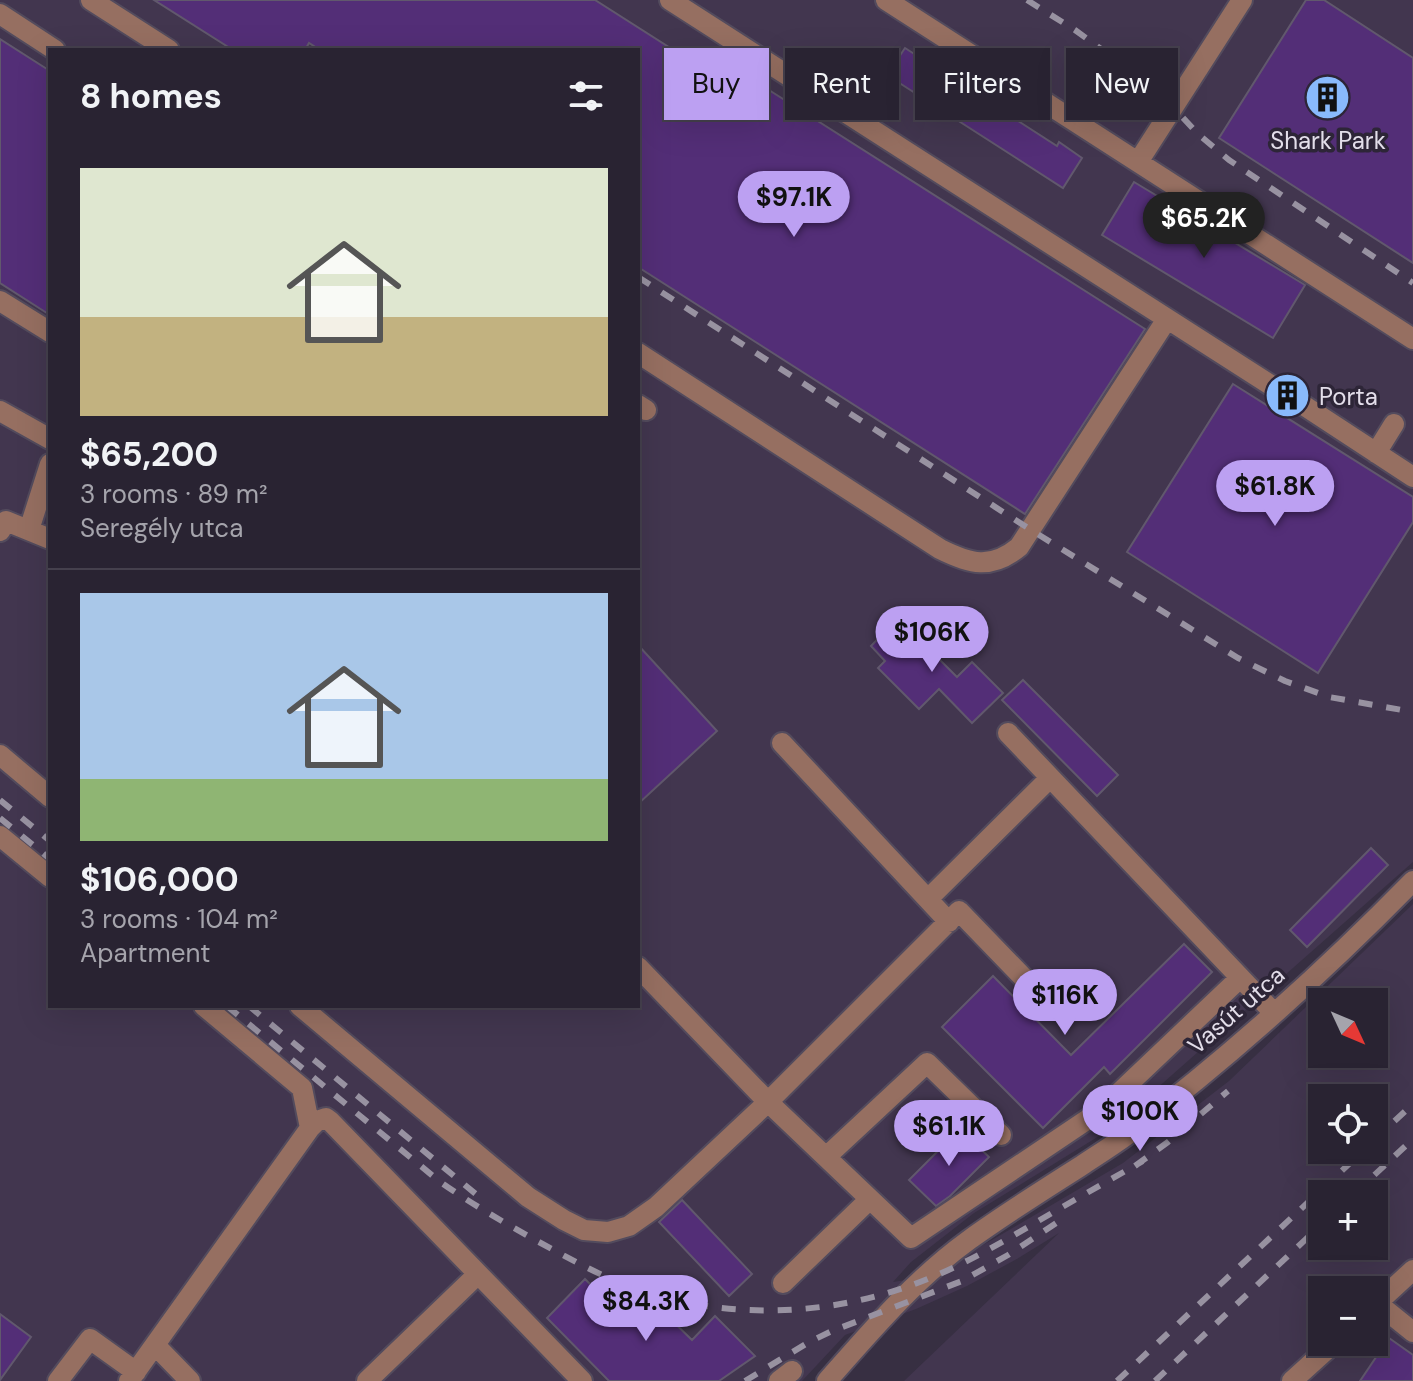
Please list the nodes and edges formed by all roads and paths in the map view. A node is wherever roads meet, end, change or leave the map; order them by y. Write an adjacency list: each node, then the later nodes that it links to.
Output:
1 (91, 0): 7 (street)
2 (670, 0): 10 (street)
3 (886, 0): 8 (street)
4 (1242, 0): 8 (street)
5 (0, 14): 6 (street)
6 (52, 48)
7 (166, 48)
8 (1138, 162): 12 (street)
9 (0, 301): 11 (street)
10 (1167, 319): 13 (street); 17 (street)
11 (48, 331)
12 (1413, 339)
13 (640, 354)
14 (0, 411): 16 (street)
15 (1394, 424): 17 (street)
16 (48, 438)
17 (1376, 453): 19 (street)
18 (48, 470): 20 (street)
19 (1413, 477)
20 (29, 530): 21 (street); 22 (street)
21 (0, 531)
22 (48, 538)
23 (1008, 733): 26 (street)
24 (782, 743): 31 (street)
25 (0, 755): 27 (street)
26 (1050, 778): 31 (street); 34 (street)
27 (48, 795)
28 (0, 836): 29 (street)
29 (48, 875)
30 (1413, 881): 38 (street, Vasút utca)
31 (928, 899): 32 (street)
32 (949, 922): 35 (street); 39 (street)
33 (640, 969): 39 (street)
34 (1240, 978): 38 (street); 43 (street)
35 (1046, 1001)
36 (206, 1008): 40 (street)
37 (302, 1008): 39 (street)
38 (1274, 1013): 57 (street, Vasút utca)
39 (768, 1102): 42 (street)
40 (310, 1128): 45 (street); 50 (street)
41 (1001, 1135): 42 (street)
42 (826, 1157): 43 (street)
43 (870, 1199): 46 (street)
44 (1413, 1270): 47 (street)
45 (478, 1274): 55 (street); 56 (street)
46 (783, 1283)
47 (1388, 1292)
48 (1388, 1314): 49 (street)
49 (1413, 1332)
50 (155, 1345): 52 (street); 54 (street)
51 (1320, 1356): 58 (street)
52 (132, 1376): 53 (street)
53 (58, 1381)
54 (190, 1381)
55 (367, 1381)
56 (582, 1381)
57 (827, 1381)
58 (1292, 1381)

